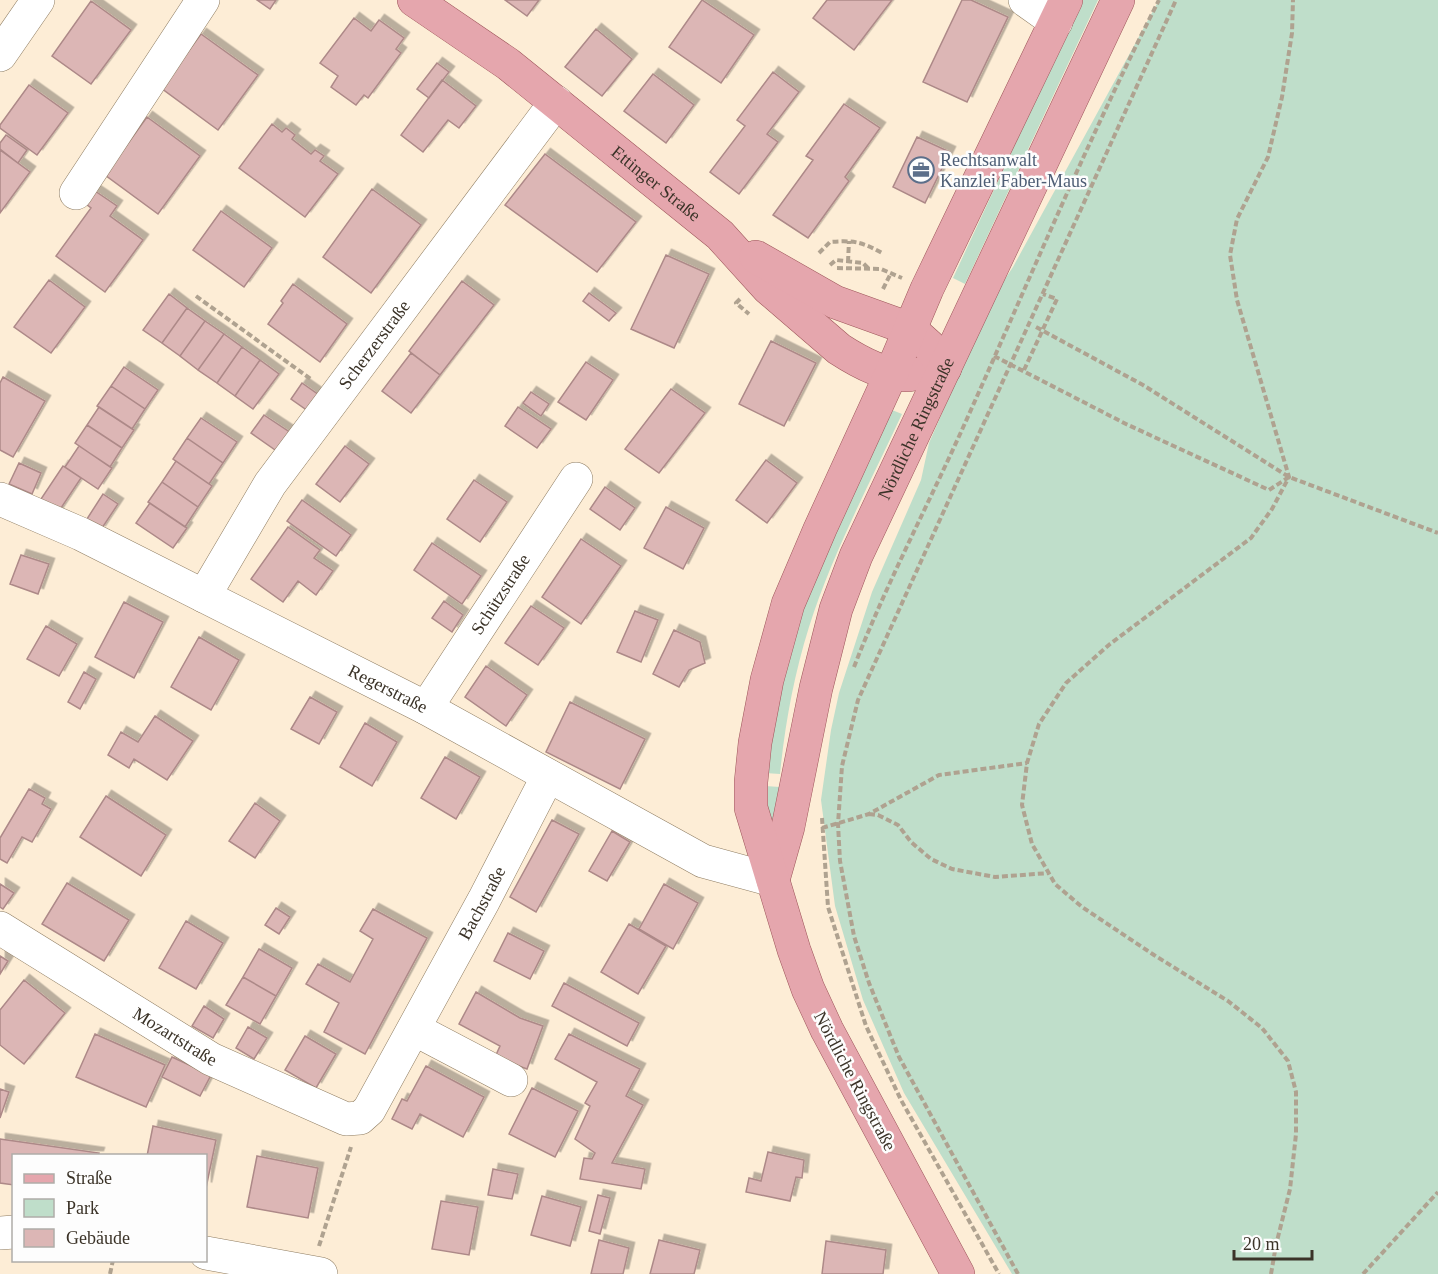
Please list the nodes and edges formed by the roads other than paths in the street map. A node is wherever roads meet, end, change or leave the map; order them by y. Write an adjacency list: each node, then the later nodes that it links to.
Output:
1 (38, 0): 7 (street)
2 (203, 0): 9 (street)
3 (414, 0): 8 (main road, Ettinger Straße)
4 (1025, 0): 6 (street)
5 (1118, 0): 12 (main road, Nördliche Ringstraße)
6 (1061, 11): 11 (main road, Nördliche Ringstraße)
7 (0, 55)
8 (556, 102): 10 (main road, Ettinger Straße); 16 (street, Scherzerstraße)
9 (76, 194)
10 (720, 235): 11 (main road); 13 (main road, Ettinger Straße)
11 (910, 329): 12 (main road); 13 (main road, Nördliche Ringstraße)
12 (945, 368): 13 (main road); 19 (main road, Nördliche Ringstraße)
13 (891, 374): 19 (main road, Nördliche Ringstraße)
14 (576, 479): 17 (street, Schützstraße)
15 (0, 499): 16 (street, Regerstraße)
16 (204, 596): 17 (street, Regerstraße)
17 (426, 708): 18 (street, Regerstraße)
18 (548, 776): 19 (street, Regerstraße); 21 (street, Bachstraße)
19 (773, 880): 26 (main road, Nördliche Ringstraße)
20 (0, 928): 23 (street, Mozartstraße)
21 (414, 1029): 22 (street); 23 (street, Bachstraße)
22 (511, 1080)
23 (360, 1118)
24 (207, 1253): 25 (street)
25 (315, 1273)
26 (958, 1274)

